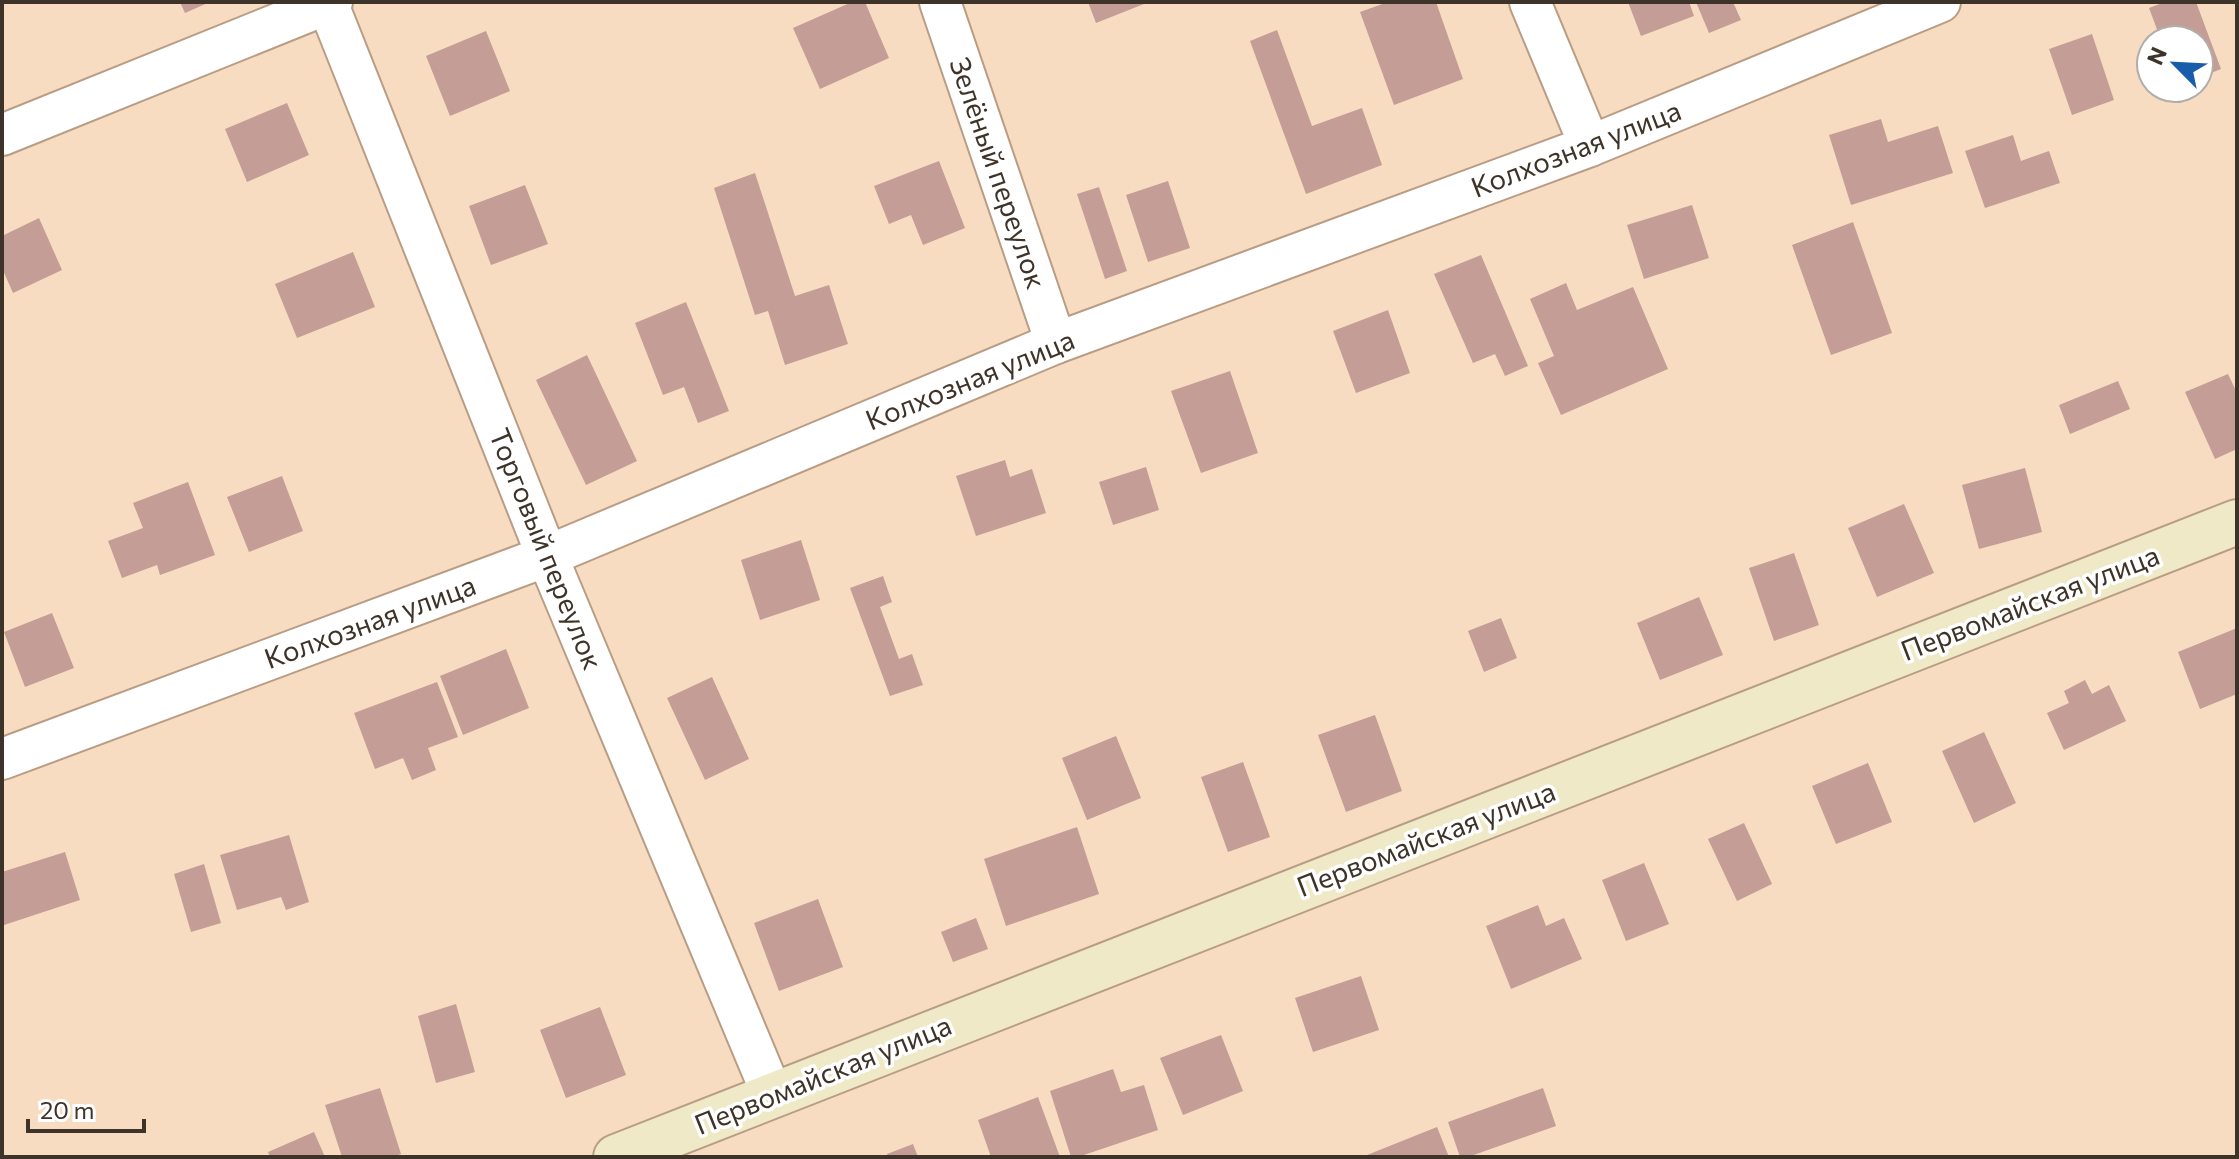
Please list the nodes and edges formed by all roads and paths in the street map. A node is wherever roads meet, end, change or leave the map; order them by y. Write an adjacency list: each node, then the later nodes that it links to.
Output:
1 (940, 2): 7 (street, Зелёный переулок)
2 (1530, 2): 6 (street)
3 (1940, 2): 6 (street, Колхозная улица)
4 (329, 3): 5 (street); 9 (street, Торговый переулок)
5 (2, 135)
6 (1590, 146): 7 (street, Колхозная улица)
7 (1056, 343): 9 (street, Колхозная улица)
8 (2237, 522): 11 (street, Первомайская улица)
9 (547, 556): 10 (street, Колхозная улица); 11 (street, Торговый переулок)
10 (2, 759)
11 (772, 1094): 12 (street, Первомайская улица)
12 (616, 1157)

